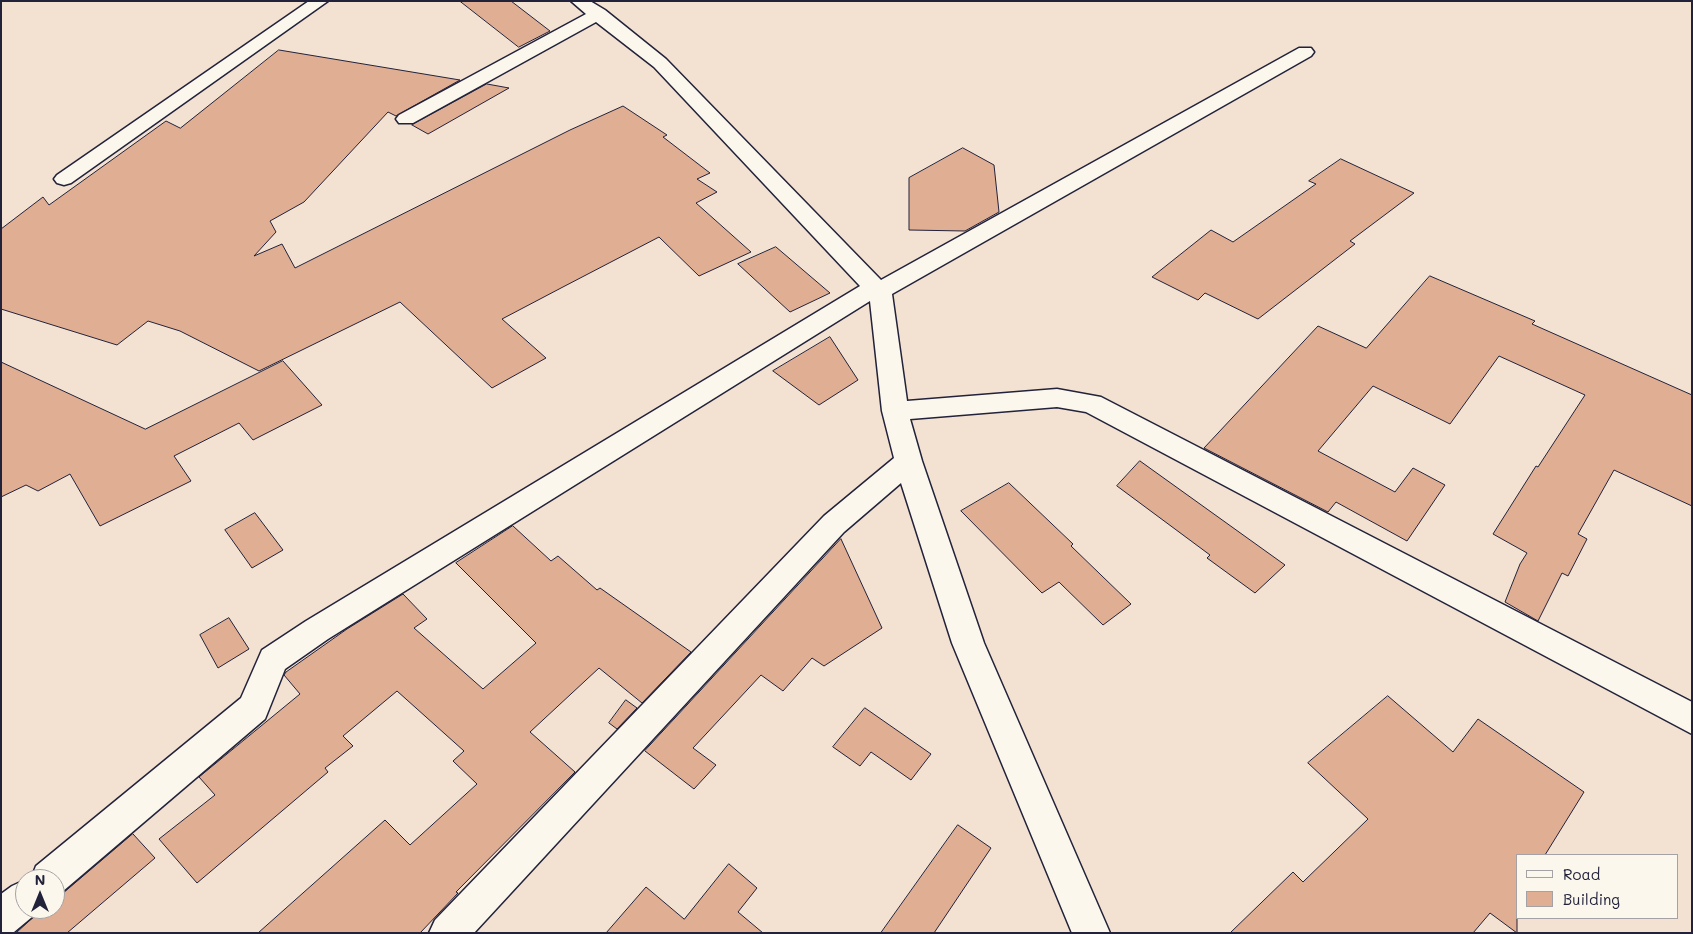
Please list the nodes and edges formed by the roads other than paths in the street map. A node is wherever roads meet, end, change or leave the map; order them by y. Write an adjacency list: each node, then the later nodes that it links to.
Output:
1 (320, 1): 5 (street)
2 (589, 8): 4 (street); 6 (street)
3 (1305, 52): 6 (street)
4 (406, 118)
5 (64, 179)
6 (877, 289): 7 (street); 10 (street)
7 (895, 411): 8 (street); 9 (street)
8 (908, 461): 13 (street); 14 (street)
9 (1692, 719)
10 (61, 869)
11 (15, 907): 12 (street)
12 (1, 919)
13 (448, 933)
14 (1092, 933)

